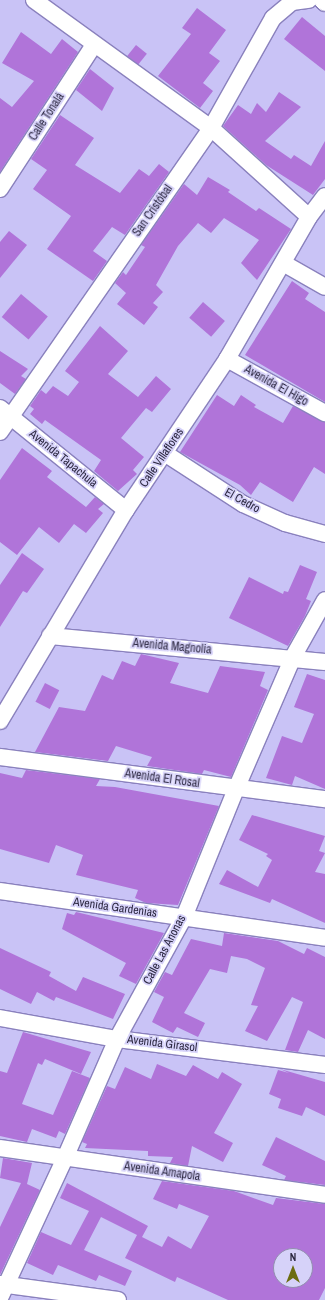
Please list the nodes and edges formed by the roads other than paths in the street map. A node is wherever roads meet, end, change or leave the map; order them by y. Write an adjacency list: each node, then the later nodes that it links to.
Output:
1 (34, 0): 5 (street)
2 (309, 0): 6 (street, San Cristóbal)
3 (322, 0): 4 (street)
4 (325, 3)
5 (94, 45): 6 (street); 7 (street, Calle Tonalá)
6 (211, 128): 9 (street); 13 (street, San Cristóbal)
7 (0, 189)
8 (325, 196): 9 (street, Calle Villaflores)
9 (308, 218): 10 (street, Calle Villaflores)
10 (283, 263): 11 (street); 12 (street, Calle Villaflores)
11 (325, 287)
12 (226, 359): 14 (street, Avenida El Higo); 16 (street, Calle Villaflores)
13 (5, 412): 15 (street, San Cristóbal); 17 (street, Avenida Tapachula)
14 (325, 413)
15 (0, 432)
16 (166, 454): 17 (street, Calle Villaflores); 18 (street, El Cedro)
17 (126, 510): 20 (street, Calle Villaflores)
18 (325, 534)
19 (325, 600): 21 (street, Calle Las Anonas)
20 (50, 636): 21 (street, Avenida Magnolia); 23 (street, Calle Villaflores)
21 (294, 657): 22 (street, Avenida Magnolia); 25 (street, Calle Las Anonas)
22 (325, 662)
23 (0, 721)
24 (0, 757): 25 (street, Avenida El Rosal)
25 (236, 789): 26 (street, Avenida El Rosal); 28 (street, Calle Las Anonas)
26 (325, 799)
27 (0, 891): 28 (street, Avenida Gardenias)
28 (184, 918): 29 (street, Avenida Gardenias); 31 (street, Calle Las Anonas)
29 (325, 938)
30 (0, 1018): 31 (street, Avenida Girasol)
31 (117, 1039): 32 (street, Avenida Girasol); 34 (street, Calle Las Anonas)
32 (325, 1064)
33 (0, 1148): 34 (street, Avenida Amapola)
34 (66, 1158): 35 (street, Avenida Amapola); 36 (street, Calle Las Anonas)
35 (325, 1195)
36 (2, 1289): 37 (street)
37 (118, 1300)

